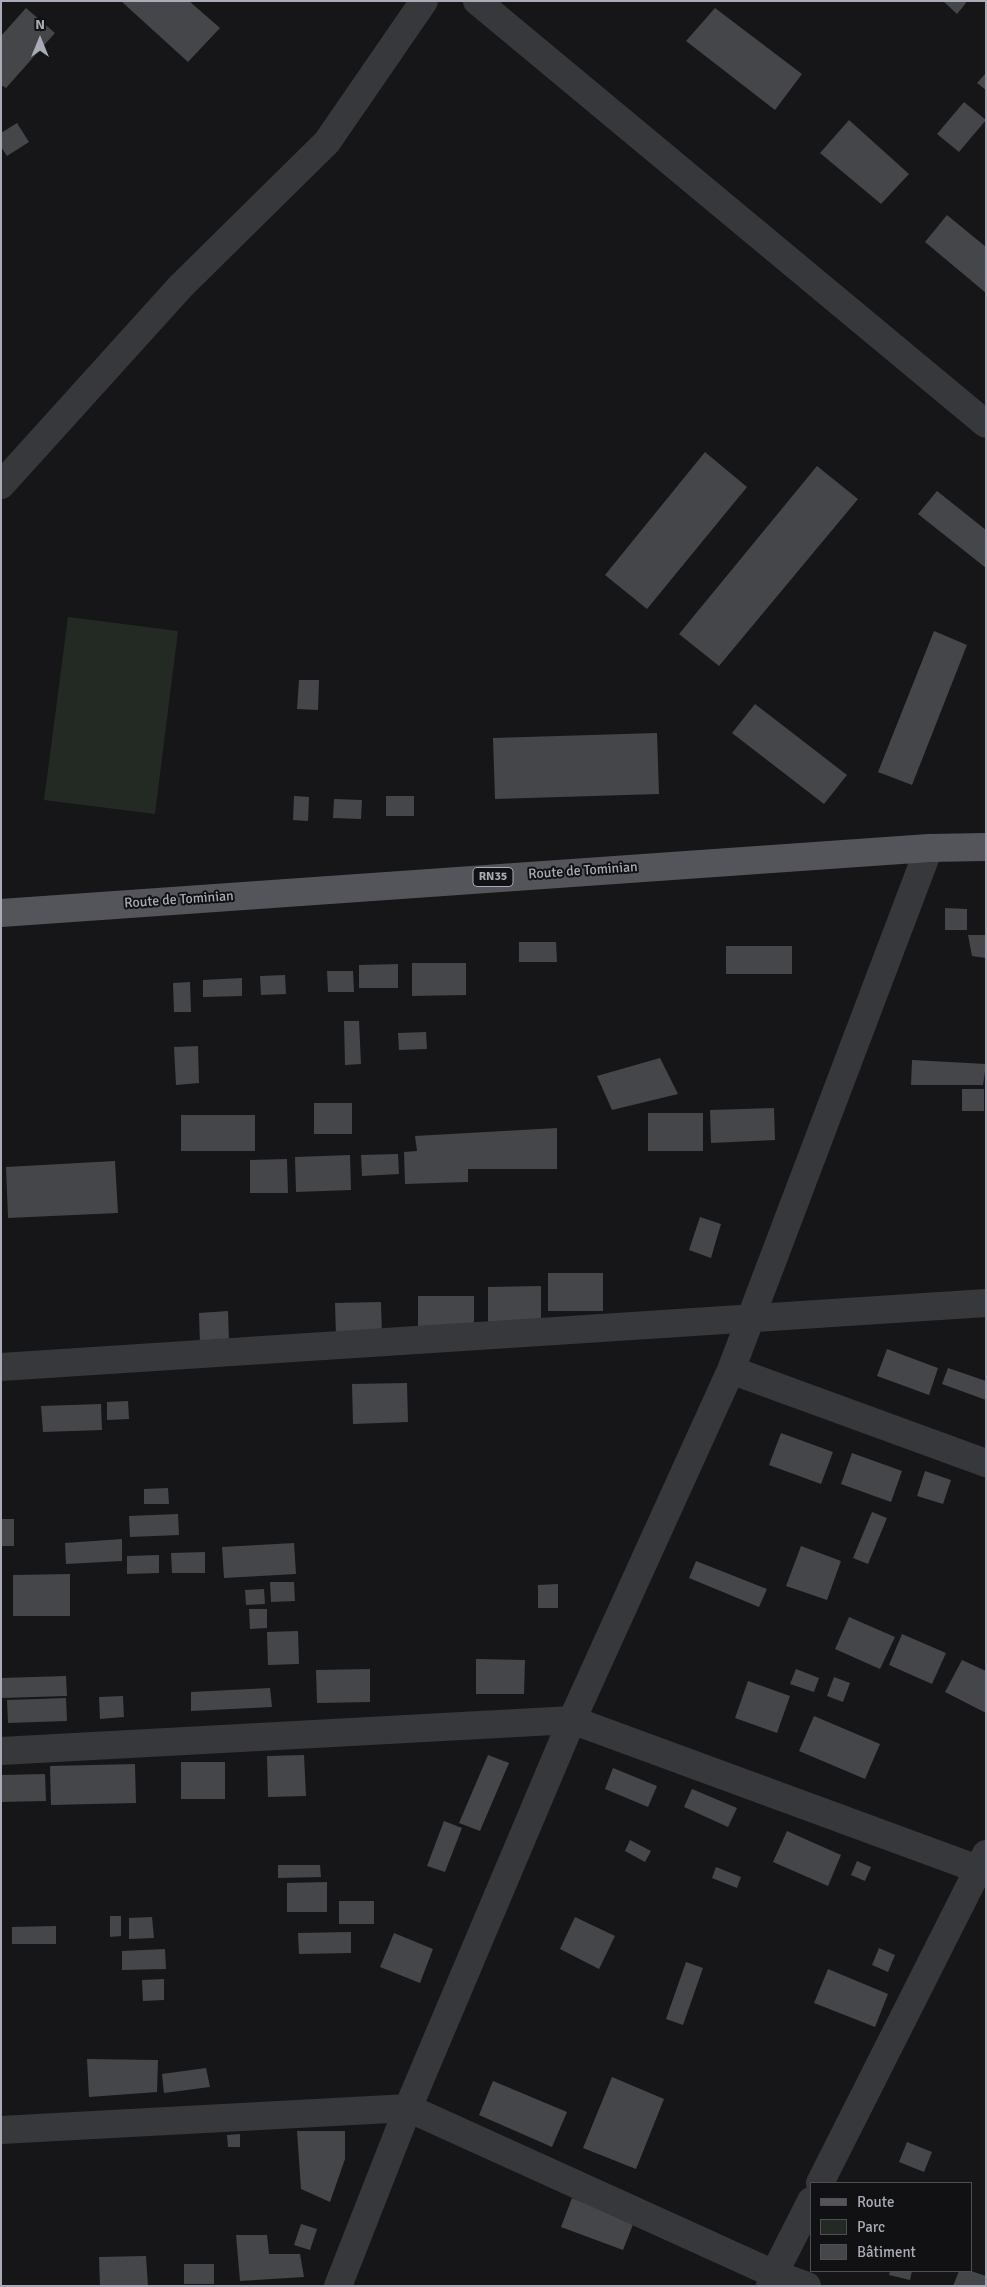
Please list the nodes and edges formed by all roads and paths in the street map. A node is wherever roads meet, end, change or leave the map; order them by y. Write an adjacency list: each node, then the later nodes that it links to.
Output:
1 (424, 1): 4 (street)
2 (477, 1): 3 (street)
3 (983, 417)
4 (1, 485)
5 (986, 847): 6 (main road, Route de Tominian / RN35)
6 (929, 848): 7 (main road, Route de Tominian / RN35); 9 (street)
7 (1, 913)
8 (986, 1303): 9 (street)
9 (750, 1318): 10 (street); 11 (street)
10 (1, 1367)
11 (731, 1370): 12 (street); 13 (street)
12 (986, 1463)
13 (572, 1720): 14 (street); 15 (street); 16 (street)
14 (1, 1751)
15 (984, 1866): 18 (street)
16 (408, 2108): 17 (street); 20 (street); 21 (street)
17 (1, 2130)
18 (821, 2182)
19 (810, 2203): 20 (street)
20 (772, 2280): 22 (street)
21 (338, 2286)
22 (807, 2286)

